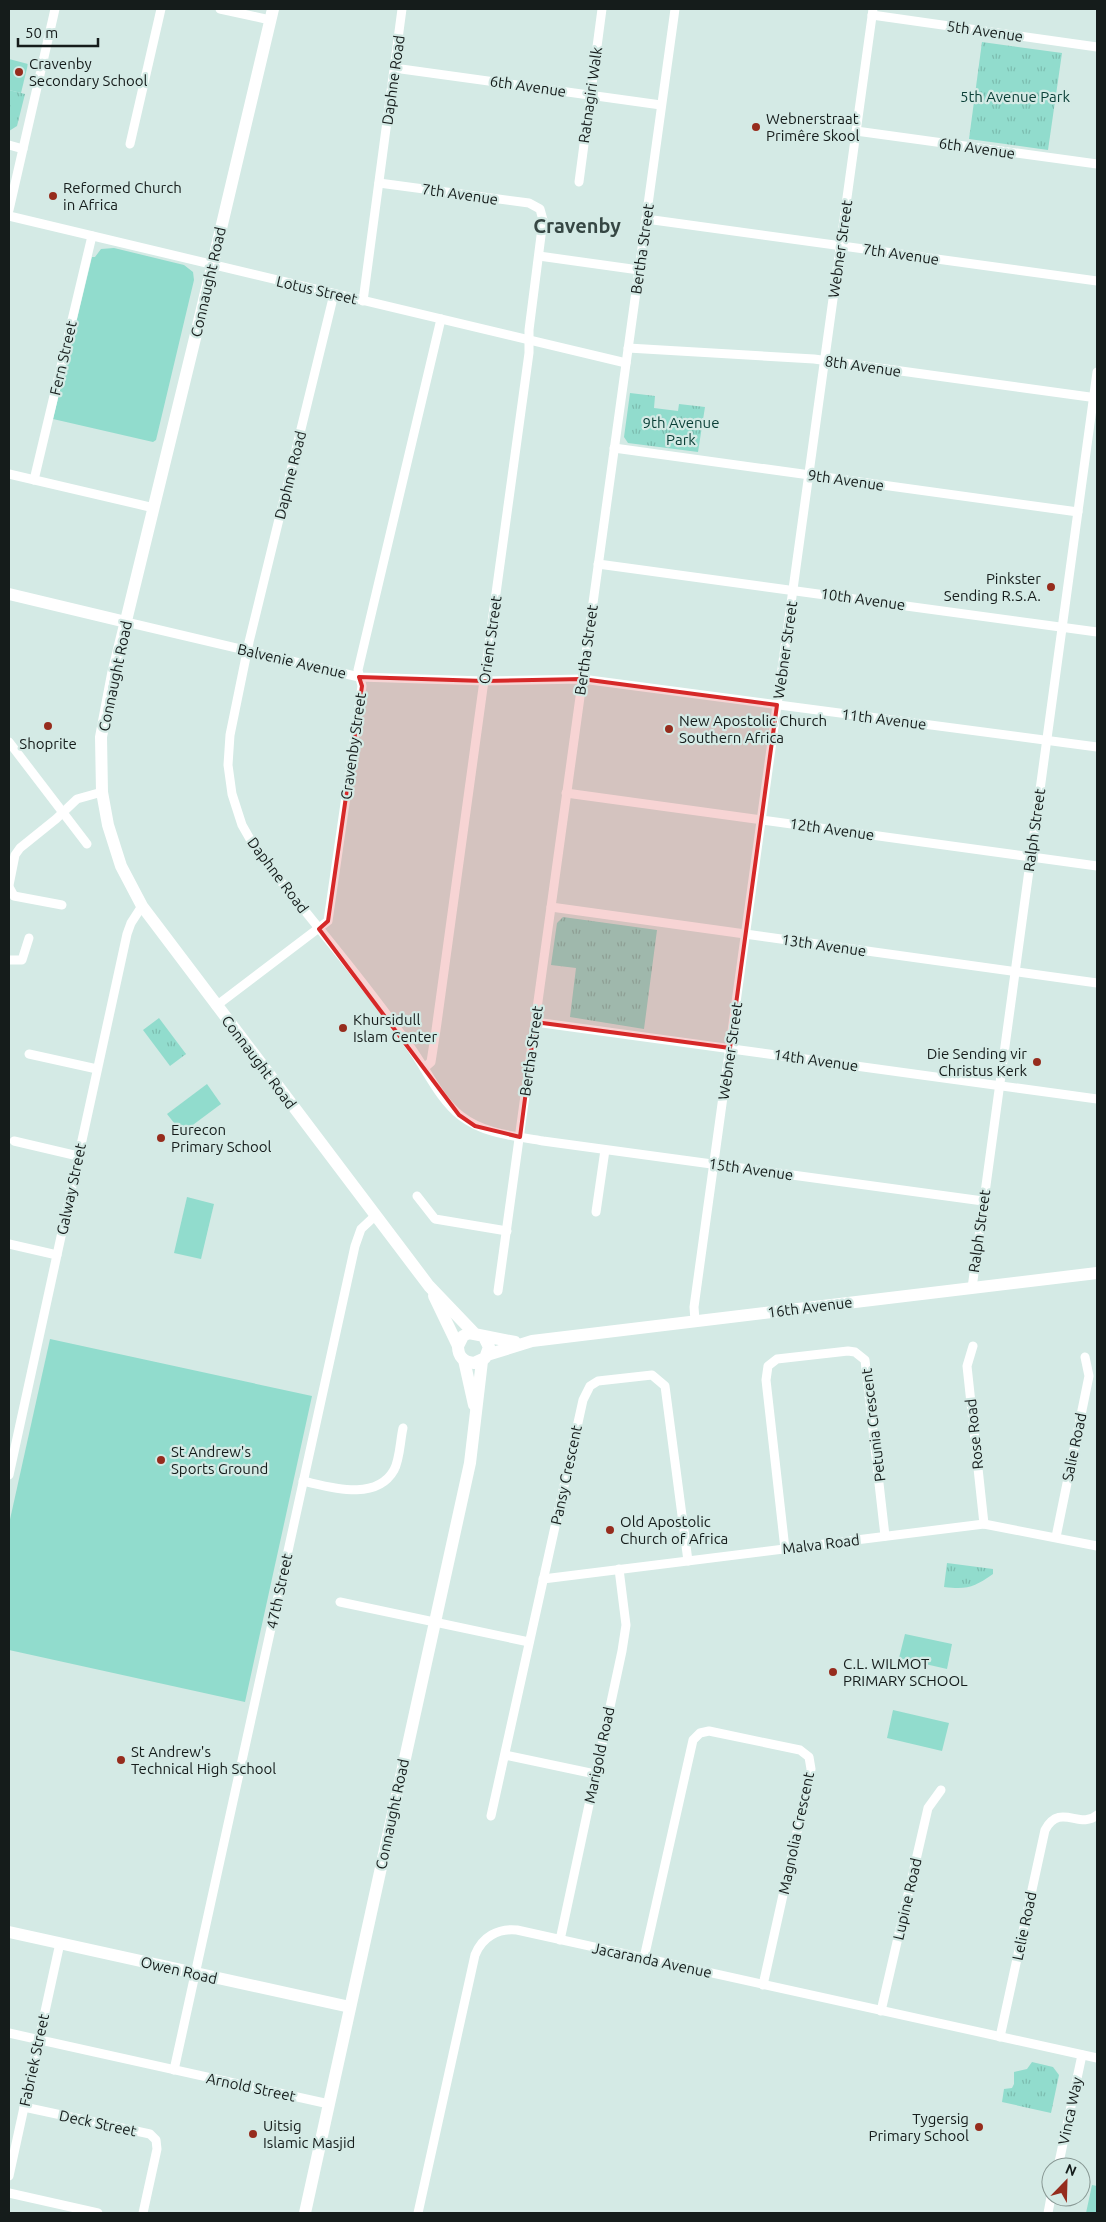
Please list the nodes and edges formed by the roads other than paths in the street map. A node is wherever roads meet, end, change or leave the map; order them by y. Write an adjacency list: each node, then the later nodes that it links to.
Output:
1 (55, 9): 16 (street)
2 (161, 9): 14 (street)
3 (220, 9): 8 (street)
4 (402, 9): 10 (street, Daphne Road)
5 (602, 9): 11 (street, Ratnagiri Walk)
6 (675, 9): 12 (street, Bertha Street)
7 (873, 12): 9 (street, 5th Avenue); 13 (street, Webner Street)
8 (271, 14): 27 (street, Connaught Road)
9 (1097, 47)
10 (394, 68): 11 (street, 6th Avenue); 19 (street, Daphne Road)
11 (590, 95): 12 (street, 6th Avenue); 18 (street, Ratnagiri Walk)
12 (662, 105): 23 (street, Bertha Street)
13 (856, 131): 17 (street, 6th Avenue); 25 (street, Webner Street)
14 (130, 144)
15 (9, 146): 16 (street)
16 (23, 149): 21 (street)
17 (1097, 164)
18 (578, 182)
19 (379, 183): 20 (street, 7th Avenue); 31 (street, Daphne Road)
20 (540, 209): 26 (street, Orient Street)
21 (9, 210)
22 (9, 216): 24 (street, Lotus Street)
23 (646, 219): 25 (street, 7th Avenue); 28 (street, Bertha Street)
24 (92, 236): 27 (street, Lotus Street); 42 (street, Fern Street)
25 (841, 246): 29 (street, 7th Avenue); 35 (street, Webner Street)
26 (539, 256): 28 (street); 33 (street, Orient Street)
27 (212, 265): 30 (street, Lotus Street); 43 (street, Connaught Road)
28 (639, 270): 34 (street, Bertha Street)
29 (1097, 281)
30 (334, 294): 31 (street, Lotus Street); 51 (street, Daphne Road)
31 (363, 300): 32 (street, Lotus Street)
32 (441, 319): 33 (street, Lotus Street); 52 (street, Cravenby Street)
33 (529, 340): 36 (street, Lotus Street); 54 (street, Orient Street)
34 (628, 348): 35 (street, 8th Avenue); 36 (street, Bertha Street)
35 (825, 360): 38 (street, 8th Avenue); 41 (street, Webner Street)
36 (626, 363): 39 (street, Bertha Street)
37 (1097, 372): 38 (street, Ralph Street)
38 (1095, 398): 44 (street, Ralph Street)
39 (614, 448): 41 (street, 9th Avenue); 45 (street, Bertha Street)
40 (9, 474): 42 (street)
41 (809, 475): 44 (street, 9th Avenue); 46 (street, Webner Street)
42 (34, 480): 43 (street)
43 (154, 508): 48 (street, Connaught Road)
44 (1078, 512): 49 (street, Ralph Street)
45 (598, 564): 46 (street, 10th Avenue); 53 (street, Bertha Street)
46 (793, 590): 49 (street, 10th Avenue); 55 (street, Webner Street)
47 (9, 594): 48 (street, Balvenie Avenue)
48 (126, 622): 51 (street, Balvenie Avenue); 59 (street, Connaught Road)
49 (1062, 627): 50 (street, 10th Avenue); 56 (street, Ralph Street)
50 (1097, 632)
51 (247, 651): 52 (street, Balvenie Avenue); 70 (street, Daphne Road)
52 (359, 677): 54 (street, Balvenie Avenue); 70 (street, Cravenby Street)
53 (582, 678): 54 (street, Balvenie Avenue); 55 (street, 11th Avenue); 60 (street, Bertha Street)
54 (484, 681): 80 (street, Orient Street)
55 (777, 705): 56 (street, 11th Avenue); 62 (street, Webner Street)
56 (1047, 740): 57 (street, 11th Avenue); 64 (street, Ralph Street)
57 (1097, 747)
58 (11, 749): 61 (street)
59 (102, 792): 61 (street); 68 (street, Connaught Road)
60 (566, 793): 62 (street, 12th Avenue); 69 (street, Bertha Street)
61 (63, 813): 63 (street); 66 (street)
62 (762, 820): 64 (street, 12th Avenue); 71 (street, Webner Street)
63 (87, 844)
64 (1031, 857): 65 (street, 12th Avenue); 74 (street, Ralph Street)
65 (1097, 866)
66 (9, 886): 67 (street)
67 (62, 906)
68 (142, 906): 76 (street, Connaught Road); 81 (street, Galway Street)
69 (551, 907): 71 (street, 13th Avenue); 77 (street, Bertha Street)
70 (319, 929): 76 (street, Cravenby Street); 80 (street, Daphne Road)
71 (746, 934): 74 (street, 13th Avenue); 78 (street, Webner Street)
72 (29, 938): 73 (street)
73 (9, 960)
74 (1015, 972): 75 (street, 13th Avenue); 82 (street, Ralph Street)
75 (1097, 983)
76 (216, 1006): 92 (street, Connaught Road)
77 (535, 1022): 78 (street, 14th Avenue); 84 (street, Bertha Street)
78 (730, 1048): 82 (street, 14th Avenue); 88 (street, Webner Street)
79 (29, 1054): 81 (street)
80 (424, 1068): 84 (street, Daphne Road)
81 (97, 1069): 87 (street, Galway Street)
82 (999, 1085): 83 (street, 14th Avenue); 90 (street, Ralph Street)
83 (1097, 1099)
84 (520, 1137): 86 (street, 15th Avenue); 93 (street, Bertha Street)
85 (14, 1141): 87 (street)
86 (605, 1150): 88 (street, 15th Avenue); 91 (street)
87 (78, 1156): 95 (street, Galway Street)
88 (714, 1164): 90 (street, 15th Avenue); 100 (street, Webner Street)
89 (417, 1196): 93 (street)
90 (983, 1201): 98 (street, Ralph Street)
91 (596, 1212)
92 (376, 1215): 97 (street, Connaught Road); 111 (street, 47th Street)
93 (507, 1231): 99 (street, Bertha Street)
94 (9, 1244): 95 (street)
95 (57, 1255): 110 (street, Galway Street)
96 (1097, 1273): 98 (street, 16th Avenue)
97 (429, 1286): 101 (street, Connaught Road); 103 (street, Connaught Road)
98 (972, 1288): 100 (street, 16th Avenue)
99 (498, 1291)
100 (695, 1321): 102 (street, 16th Avenue)
101 (478, 1335): 102 (street, 16th Avenue); 103 (street); 106 (street)
102 (523, 1343): 106 (street, 16th Avenue)
103 (458, 1346): 107 (street)
104 (973, 1346): 112 (street, Rose Road)
105 (1085, 1357): 114 (street, Salie Road)
106 (485, 1358): 107 (street); 108 (street, Connaught Road)
107 (464, 1360): 108 (street, Connaught Road)
108 (476, 1414): 121 (street, Connaught Road)
109 (403, 1428): 111 (street)
110 (9, 1475)
111 (303, 1481): 132 (street, 47th Street)
112 (984, 1524): 113 (street, Malva Road); 114 (street, Malva Road)
113 (886, 1536): 116 (street, Malva Road); 116 (street, Petunia Crescent)
114 (1056, 1538): 115 (street, Malva Road)
115 (1097, 1546)
116 (785, 1549): 117 (street, Malva Road)
117 (688, 1561): 118 (street, Malva Road); 119 (street, Pansy Crescent)
118 (619, 1569): 119 (street, Malva Road); 124 (street, Marigold Road)
119 (543, 1579): 122 (street, Pansy Crescent)
120 (340, 1602): 121 (street)
121 (435, 1623): 122 (street); 134 (street, Connaught Road)
122 (530, 1642): 123 (street, Pansy Crescent)
123 (505, 1755): 124 (street); 127 (street, Pansy Crescent)
124 (595, 1774): 129 (street, Marigold Road)
125 (941, 1790): 135 (street, Lupine Road)
126 (1097, 1815): 137 (street, Lelie Road)
127 (491, 1816)
128 (9, 1932): 130 (street, Owen Road)
129 (560, 1940): 131 (street, Jacaranda Avenue); 150 (street, Jacaranda Avenue)
130 (60, 1944): 132 (street, Owen Road); 138 (street, Fabriek Street)
131 (644, 1958): 133 (street, Jacaranda Avenue); 133 (street, Magnolia Crescent)
132 (195, 1973): 134 (street, Owen Road); 141 (street)
133 (764, 1985): 135 (street, Jacaranda Avenue)
134 (350, 2007): 142 (street, Connaught Road)
135 (881, 2010): 137 (street, Jacaranda Avenue)
136 (9, 2033): 138 (street, Arnold Street)
137 (1000, 2036): 139 (street, Jacaranda Avenue)
138 (39, 2039): 141 (street, Arnold Street); 143 (street, Fabriek Street)
139 (1082, 2055): 140 (street, Jacaranda Avenue); 144 (street, Vinca Way)
140 (1097, 2058)
141 (174, 2070): 142 (street, Arnold Street)
142 (329, 2104): 149 (street, Connaught Road)
143 (24, 2107): 145 (street, Fabriek Street); 148 (street, Deck Street)
144 (1060, 2157)
145 (9, 2176)
146 (9, 2194): 147 (street)
147 (98, 2213)
148 (143, 2213)
149 (305, 2213)
150 (418, 2213)

